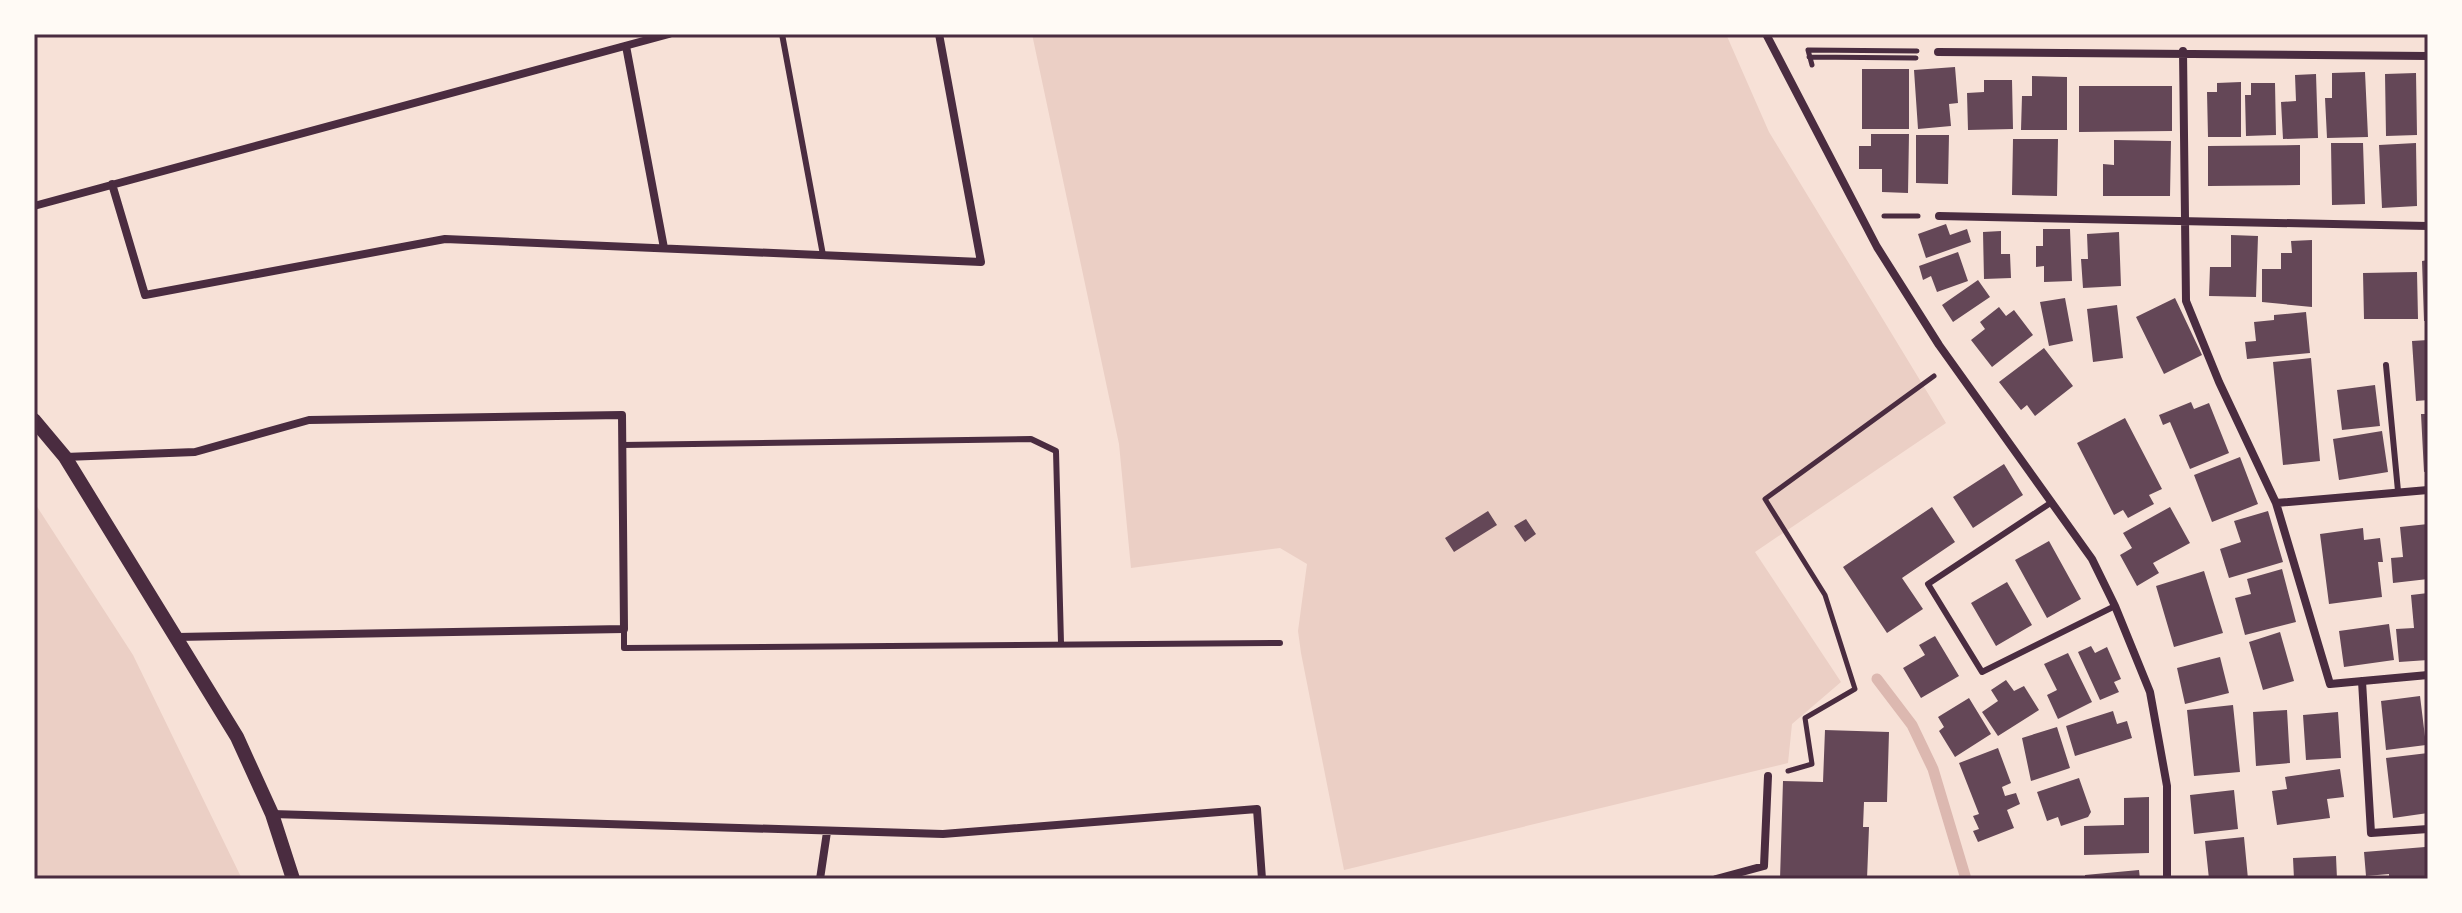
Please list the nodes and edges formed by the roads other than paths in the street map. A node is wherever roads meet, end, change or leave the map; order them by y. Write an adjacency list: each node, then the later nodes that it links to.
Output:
1 (669, 34): 5 (street)
2 (782, 34): 15 (lane)
3 (939, 34): 15 (street)
4 (1766, 34): 22 (street)
5 (626, 46): 9 (street); 14 (street)
6 (2183, 51): 7 (street); 8 (street); 12 (street)
7 (1938, 52)
8 (2428, 56)
9 (112, 184): 10 (street); 14 (street)
10 (34, 206)
11 (1939, 216): 12 (street)
12 (2184, 220): 13 (street); 23 (street)
13 (2428, 226)
14 (664, 248): 15 (street)
15 (823, 255)
16 (2386, 365): 21 (lane)
17 (34, 420): 19 (street)
18 (622, 445): 19 (street); 25 (street); 27 (lane)
19 (65, 457): 26 (street)
20 (2428, 490): 21 (street)
21 (2398, 491): 23 (street)
22 (2052, 502): 24 (street); 24 (lane)
23 (2276, 503): 30 (street)
24 (2115, 606): 39 (street)
25 (624, 629): 26 (street); 27 (lane)
26 (177, 637): 32 (street)
27 (1061, 643): 28 (lane)
28 (1280, 643)
29 (2428, 675): 30 (street)
30 (2362, 681): 33 (street)
31 (1768, 776): 38 (street)
32 (272, 814): 34 (street); 35 (street)
33 (2428, 829)
34 (827, 832): 36 (street); 37 (street)
35 (293, 879)
36 (820, 879)
37 (1262, 879)
38 (1716, 879)
39 (2167, 879)

